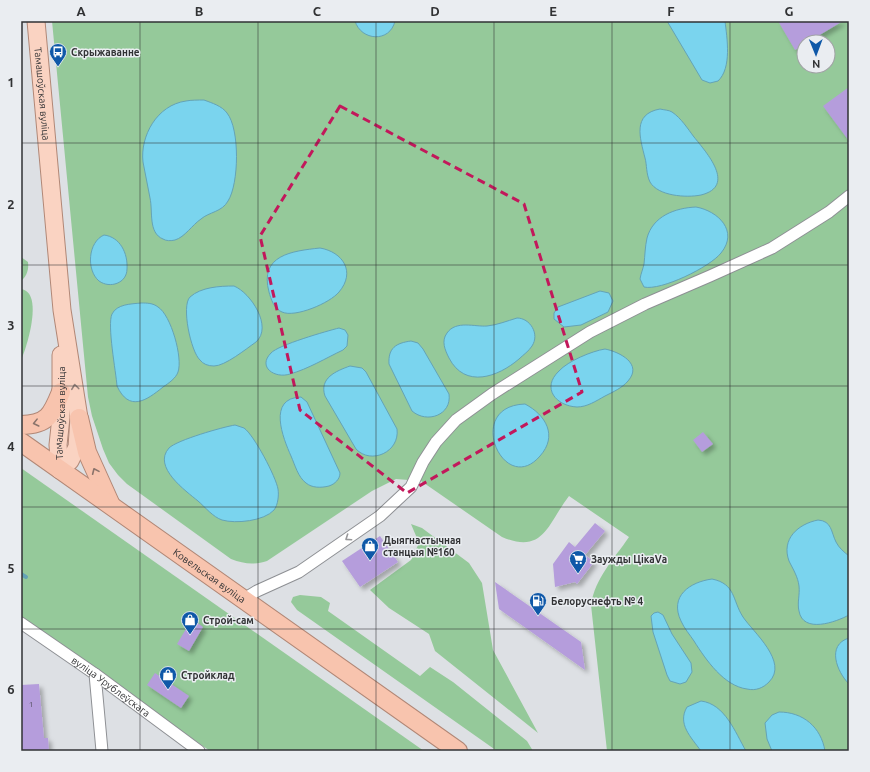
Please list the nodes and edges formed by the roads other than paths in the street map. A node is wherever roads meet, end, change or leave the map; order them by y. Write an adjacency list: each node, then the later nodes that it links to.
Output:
1 (36, 21): 3 (main road, Тамашоўская вуліца)
2 (849, 196): 10 (street, one-way to 10)
3 (62, 310): 4 (main road, Тамашоўская вуліца); 5 (main road, Тамашоўская вуліца, one-way to 3)
4 (62, 392): 6 (highway, one-way to 6); 8 (main road, Тамашоўская вуліца)
5 (79, 418): 8 (main road, Тамашоўская вуліца); 9 (highway, one-way to 5)
6 (21, 425)
7 (21, 442): 8 (highway, Ковельская вуліца)
8 (60, 470): 9 (highway, Ковельская вуліца)
9 (112, 506): 10 (highway, Ковельская вуліца)
10 (244, 599): 15 (highway, Ковельская вуліца)
11 (21, 623): 12 (street, вуліца Урублеўскага)
12 (95, 674): 13 (street); 14 (street, вуліца Урублеўскага)
13 (102, 751)
14 (199, 751)
15 (458, 751)

